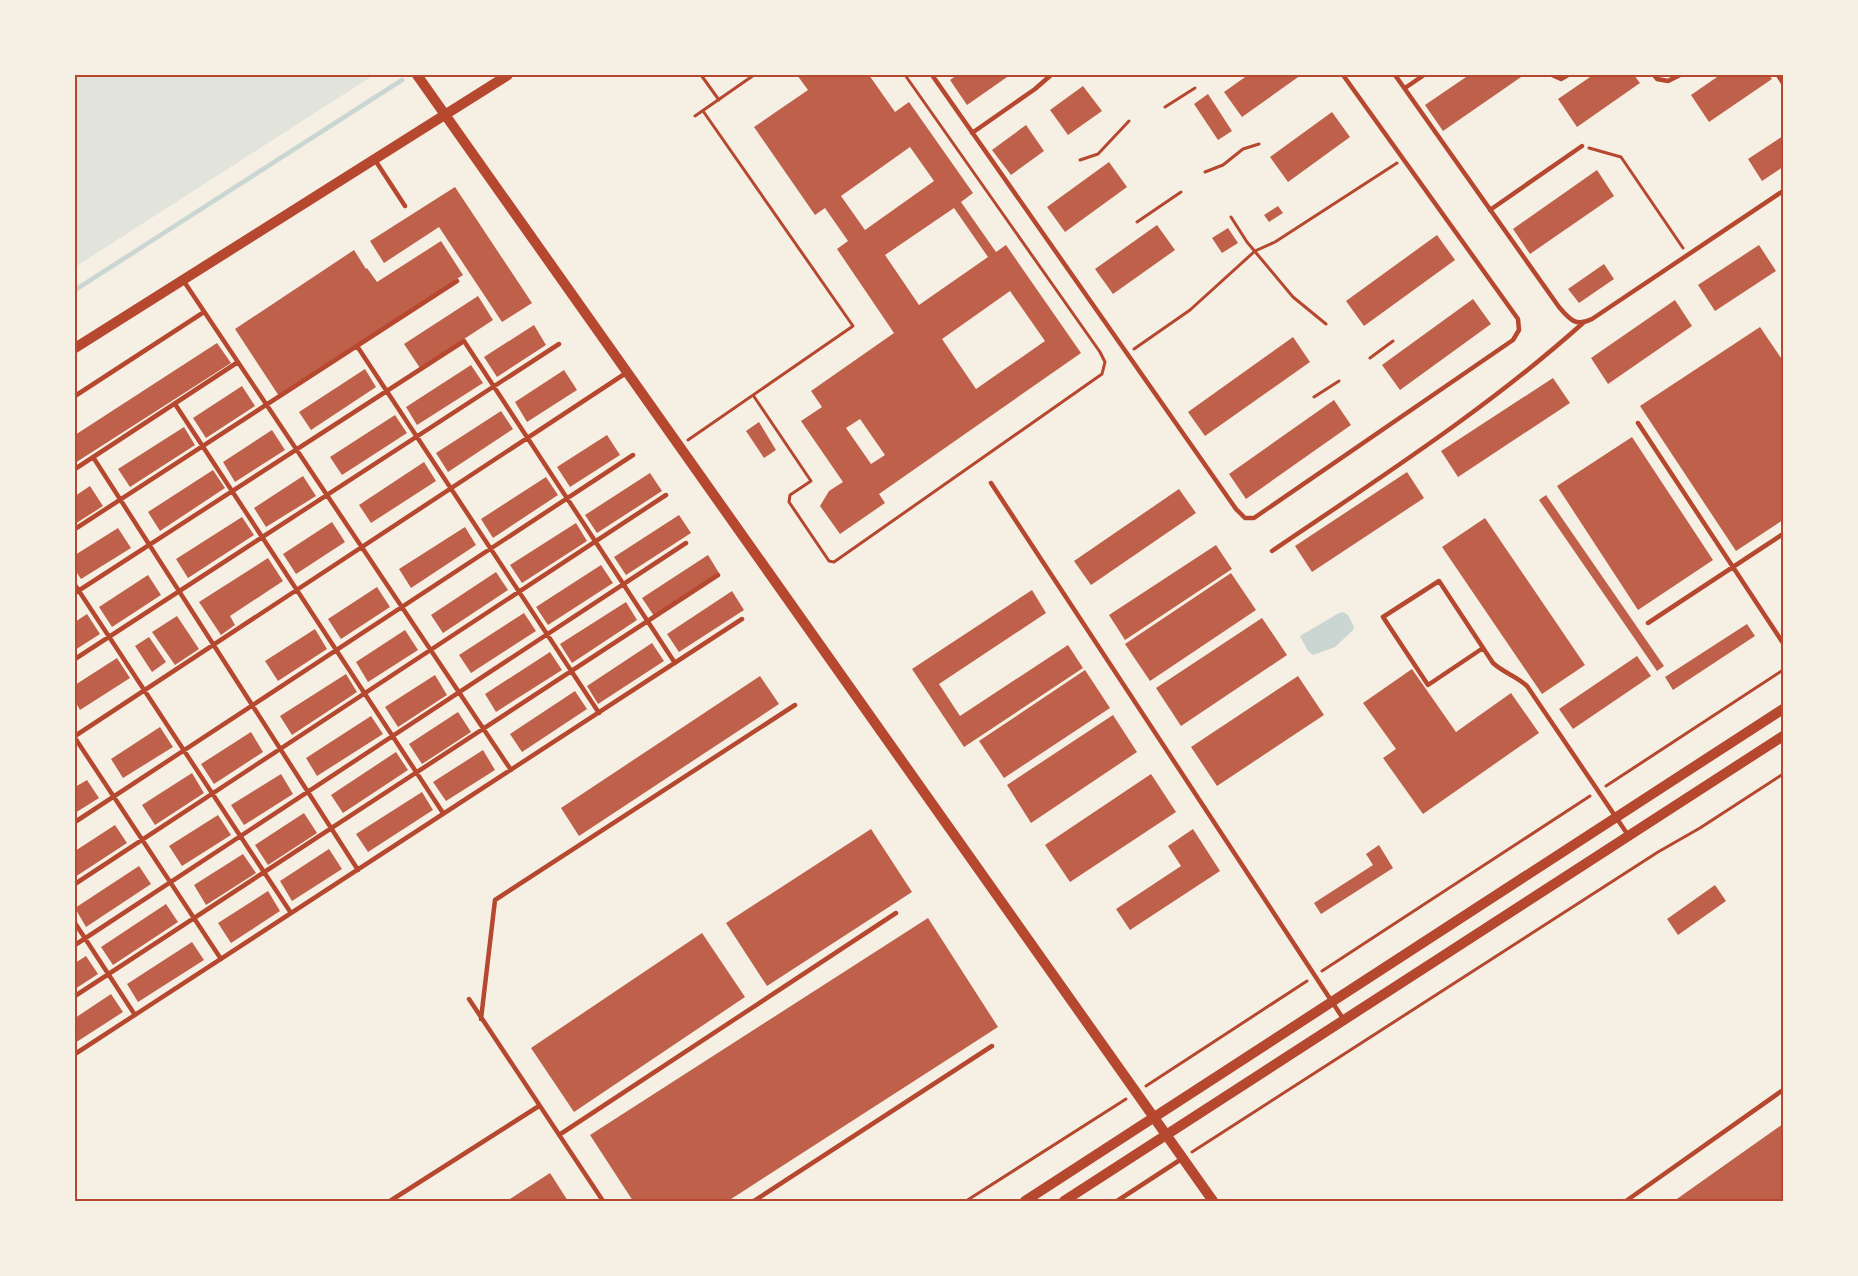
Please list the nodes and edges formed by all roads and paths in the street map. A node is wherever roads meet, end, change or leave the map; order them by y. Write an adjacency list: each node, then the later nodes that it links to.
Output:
1 (417, 75): 22 (street)
2 (508, 75): 22 (street)
3 (701, 75): 19 (path)
4 (754, 75): 19 (path)
5 (905, 75): 56 (path)
6 (932, 75): 25 (lane)
7 (1052, 75): 25 (lane)
8 (1343, 75): 28 (lane)
9 (1395, 75): 18 (lane)
10 (1424, 75): 18 (lane)
11 (1552, 75): 12 (lane)
12 (1568, 75)
13 (1654, 75): 14 (lane)
14 (1680, 75)
15 (1778, 75): 16 (lane)
16 (1783, 82)
17 (1195, 88): 20 (path)
18 (1405, 88): 35 (lane)
19 (719, 100): 21 (path)
20 (1165, 107)
21 (703, 111): 23 (path); 56 (path)
22 (445, 115): 29 (street); 52 (street)
23 (695, 116)
24 (1129, 121): 30 (path)
25 (972, 133): 49 (lane)
26 (1259, 144): 31 (path)
27 (1582, 146): 35 (lane); 39 (path)
28 (1403, 159): 38 (path); 49 (lane)
29 (375, 160): 34 (lane); 40 (street)
30 (1080, 160)
31 (1204, 172)
32 (1783, 191): 39 (lane)
33 (1182, 192): 37 (path)
34 (405, 206)
35 (1490, 210): 43 (lane)
36 (1231, 217): 38 (path)
37 (1137, 222)
38 (1255, 251): 44 (path); 49 (path)
39 (1688, 255): 43 (lane)
40 (183, 280): 42 (lane); 48 (street)
41 (456, 281): 47 (lane)
42 (204, 312): 51 (lane); 57 (lane)
43 (1583, 323): 85 (lane)
44 (1326, 324)
45 (1393, 341): 50 (path)
46 (559, 344): 54 (lane)
47 (357, 346): 55 (lane); 60 (lane)
48 (75, 348)
49 (1127, 354)
50 (1370, 358)
51 (238, 362): 59 (lane); 60 (lane)
52 (627, 372): 63 (lane); 65 (street)
53 (1339, 381): 58 (path)
54 (493, 387): 55 (lane); 62 (lane); 63 (lane)
55 (386, 391): 62 (lane); 66 (lane)
56 (753, 395): 65 (path)
57 (75, 396)
58 (1314, 397)
59 (175, 404): 64 (lane); 68 (lane)
60 (266, 405): 64 (lane); 66 (lane)
61 (1638, 423): 86 (lane)
62 (416, 437): 71 (lane); 73 (lane)
63 (527, 438): 71 (lane); 75 (lane)
64 (203, 446): 72 (lane); 76 (lane)
65 (679, 446): 158 (street)
66 (296, 449): 72 (lane); 73 (lane)
67 (633, 455): 75 (lane)
68 (93, 457): 69 (lane); 76 (lane)
69 (75, 469)
70 (991, 483): 148 (lane)
71 (451, 489): 83 (lane); 84 (lane)
72 (232, 491): 79 (lane); 82 (lane)
73 (327, 495): 79 (lane); 83 (lane)
74 (666, 495): 80 (lane)
75 (567, 498): 80 (lane); 84 (lane)
76 (121, 499): 77 (lane); 82 (lane)
77 (75, 529)
78 (1783, 534): 86 (lane)
79 (262, 537): 90 (lane); 91 (lane)
80 (595, 541): 88 (lane); 93 (lane)
81 (686, 543): 88 (lane)
82 (149, 544): 91 (lane); 92 (lane)
83 (362, 547): 90 (lane); 94 (lane)
84 (490, 549): 93 (lane); 94 (lane)
85 (1272, 551)
86 (1733, 567): 97 (lane); 100 (lane)
87 (718, 575): 96 (lane)
88 (623, 584): 96 (lane); 98 (lane)
89 (75, 585): 92 (lane)
90 (297, 590): 101 (lane); 103 (lane)
91 (179, 591): 99 (lane); 101 (lane)
92 (77, 592): 99 (lane)
93 (519, 592): 98 (lane); 104 (lane)
94 (402, 607): 103 (lane); 104 (lane)
95 (742, 619): 106 (lane)
96 (647, 621): 106 (lane); 108 (lane)
97 (1648, 623)
98 (547, 634): 108 (lane); 110 (lane)
99 (109, 636): 105 (lane); 109 (lane)
100 (1783, 643)
101 (214, 645): 109 (lane); 112 (lane)
102 (1483, 648): 102 (lane); 125 (lane)
103 (336, 650): 111 (lane); 112 (lane)
104 (430, 650): 110 (lane); 111 (lane)
105 (75, 659)
106 (675, 663): 115 (lane)
107 (1783, 670): 125 (path)
108 (571, 671): 115 (lane); 116 (lane)
109 (145, 690): 119 (lane); 121 (lane)
110 (459, 692): 116 (lane); 117 (lane)
111 (365, 693): 117 (lane); 120 (lane)
112 (252, 705): 120 (lane); 121 (lane)
113 (795, 705): 153 (lane)
114 (1783, 709): 130 (street)
115 (598, 712): 122 (lane)
116 (483, 729): 122 (lane); 123 (lane)
117 (393, 736): 123 (lane); 126 (lane)
118 (1783, 736): 134 (street)
119 (75, 737): 128 (lane)
120 (280, 749): 126 (lane); 127 (lane)
121 (184, 750): 127 (lane); 128 (lane)
122 (511, 770): 129 (lane)
123 (416, 772): 129 (lane); 132 (lane)
124 (1783, 774): 163 (path)
125 (1598, 791): 130 (lane); 148 (path)
126 (308, 792): 132 (lane); 133 (lane)
127 (213, 793): 133 (lane); 135 (lane)
128 (114, 796): 131 (lane); 135 (lane)
129 (444, 813): 136 (lane)
130 (1616, 817): 134 (lane); 151 (street)
131 (75, 822)
132 (331, 828): 136 (lane); 137 (lane)
133 (241, 836): 137 (lane); 138 (lane)
134 (1629, 836): 154 (street)
135 (142, 839): 138 (lane); 139 (lane)
136 (358, 870): 140 (lane)
137 (264, 872): 140 (lane); 142 (lane)
138 (171, 882): 142 (lane); 144 (lane)
139 (75, 884)
140 (291, 913): 146 (lane)
141 (896, 914): 162 (lane)
142 (194, 918): 146 (lane); 147 (lane)
143 (75, 923): 144 (lane)
144 (85, 939): 145 (lane); 147 (lane)
145 (75, 945)
146 (221, 959): 152 (lane)
147 (108, 974): 149 (lane); 152 (lane)
148 (1315, 976): 151 (lane); 158 (path)
149 (75, 996)
150 (469, 999): 153 (lane)
151 (1332, 1002): 154 (lane); 160 (street)
152 (135, 1015): 156 (lane)
153 (482, 1018): 159 (lane)
154 (1344, 1020): 161 (street)
155 (992, 1047): 166 (lane)
156 (75, 1054)
157 (1783, 1090): 172 (lane)
158 (1136, 1092): 160 (street); 167 (path)
159 (539, 1106): 162 (lane); 164 (lane)
160 (1154, 1117): 161 (street); 168 (street)
161 (1166, 1134): 163 (street); 169 (street)
162 (559, 1135): 165 (lane)
163 (1183, 1158): 170 (lane); 171 (street)
164 (390, 1201)
165 (603, 1201)
166 (754, 1201)
167 (966, 1201)
168 (1025, 1201)
169 (1064, 1201)
170 (1117, 1201)
171 (1213, 1201)
172 (1626, 1201)

